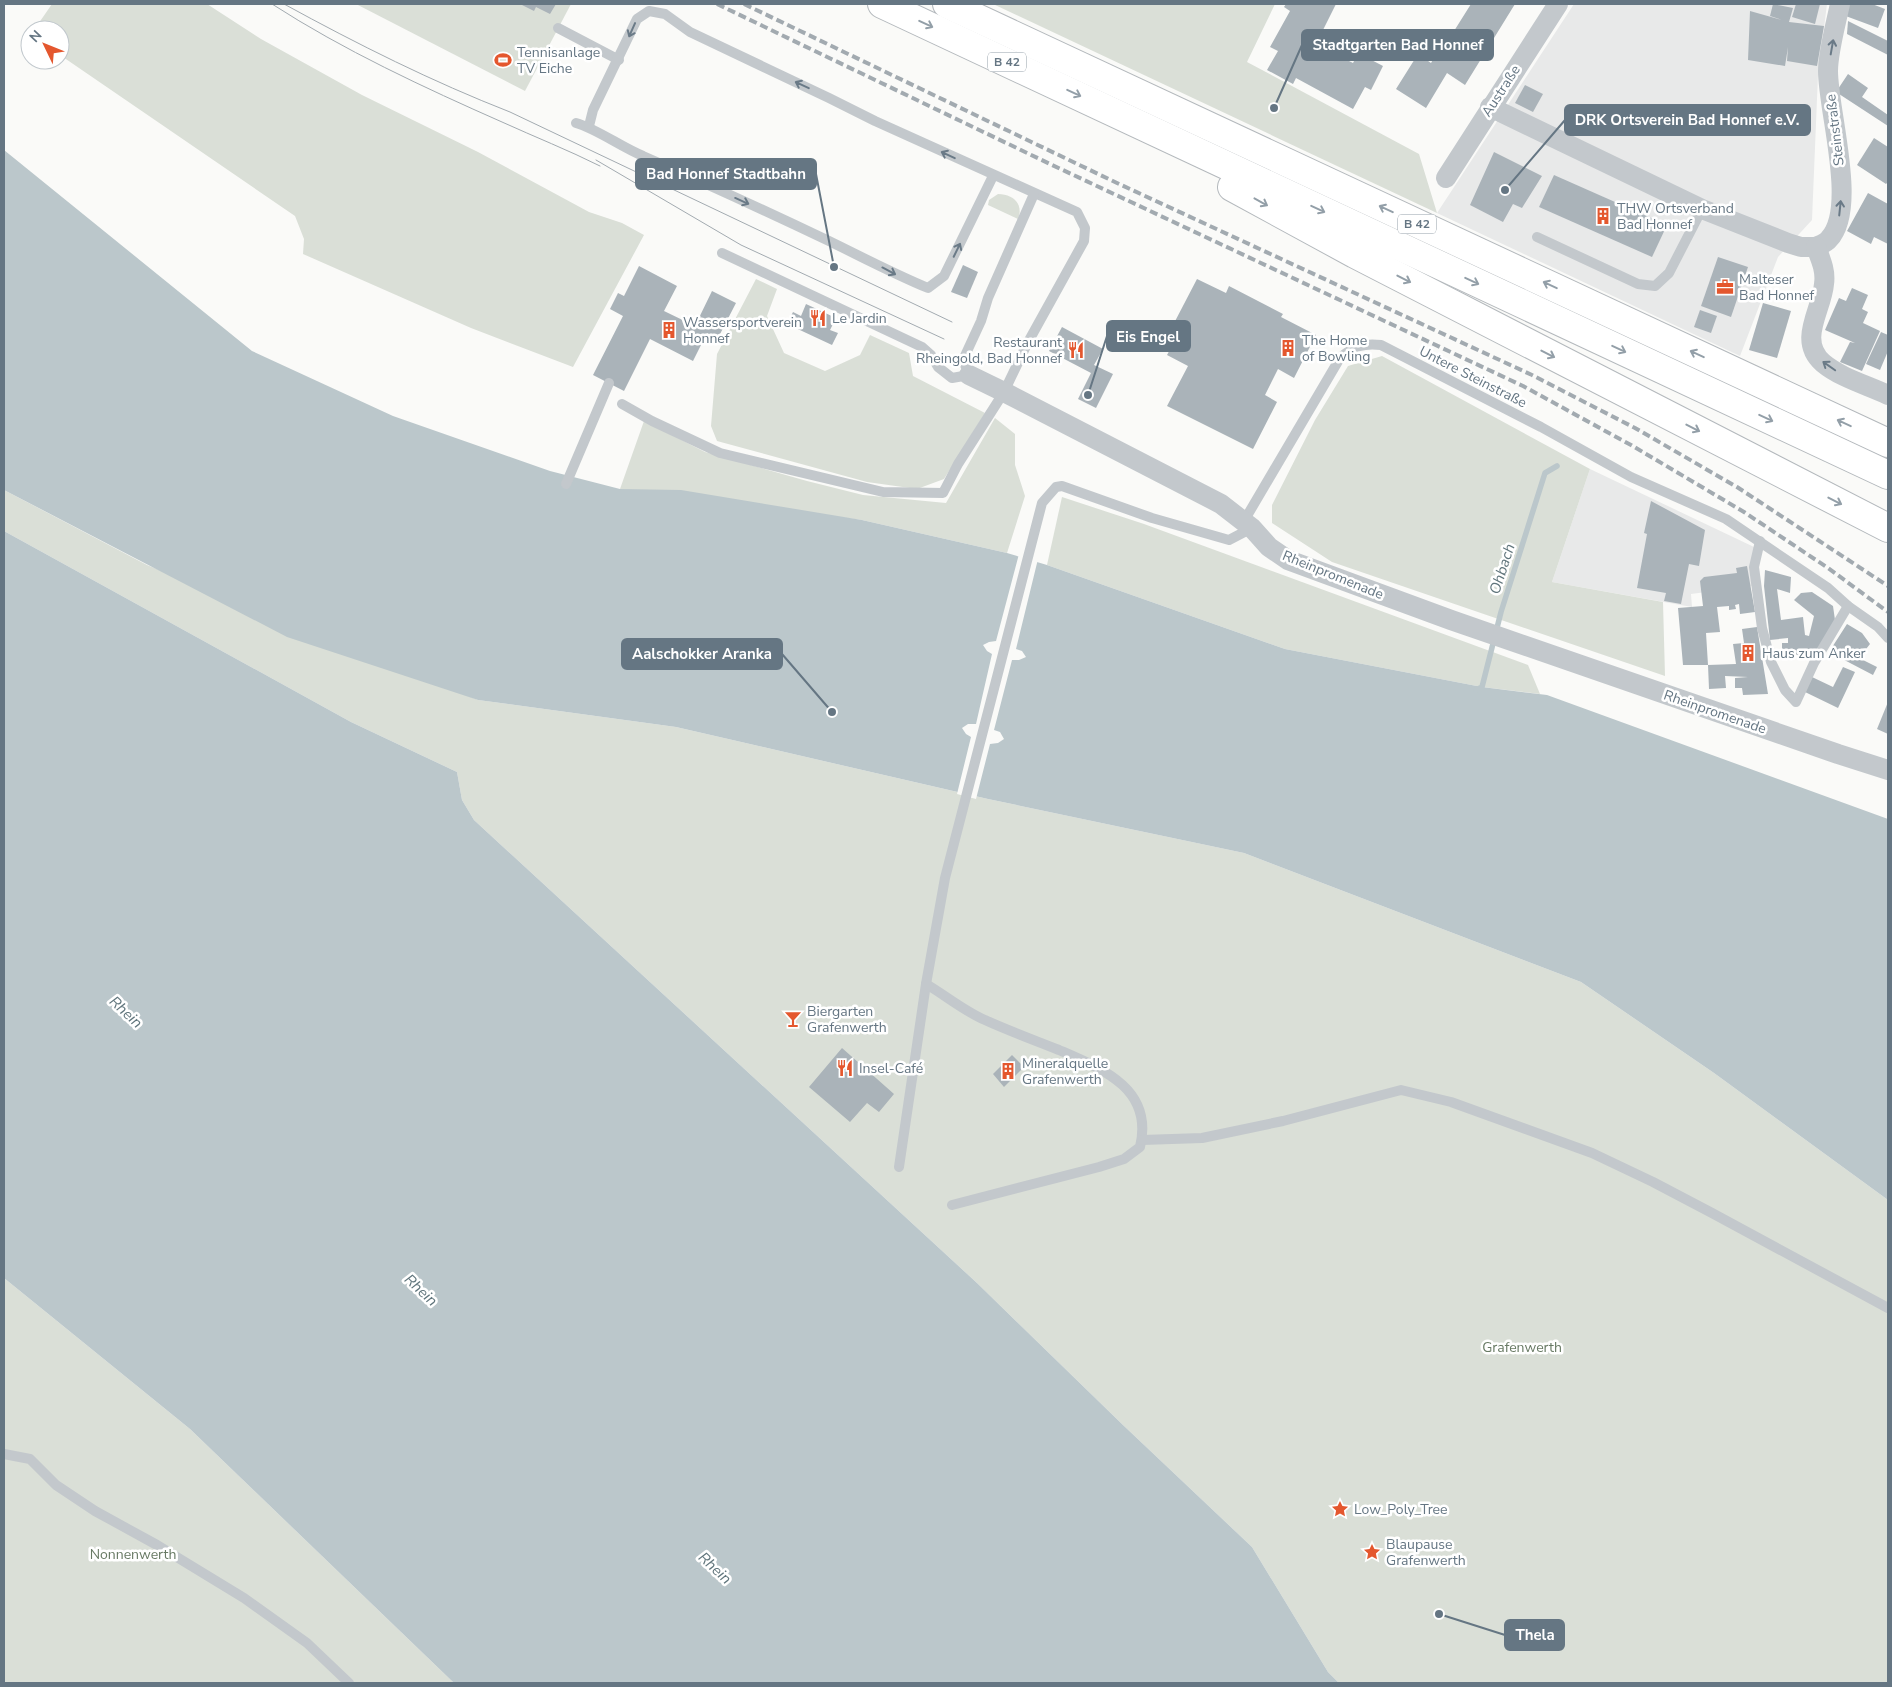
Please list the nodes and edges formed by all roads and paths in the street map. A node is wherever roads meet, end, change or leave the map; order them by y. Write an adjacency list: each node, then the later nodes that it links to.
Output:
1 (882, 4): 8 (highway, B 42, one-way to 8)
2 (947, 4): 23 (highway, B 42, one-way to 2)
3 (1558, 4): 7 (street, Austraße)
4 (1840, 4): 16 (street, Steinstraße, one-way to 4)
5 (558, 28): 6 (lane)
6 (619, 60): 10 (lane); 11 (lane, one-way to 6)
7 (1490, 107): 12 (street, Austraße); 14 (street)
8 (1131, 121): 24 (highway, B 42, one-way to 24); 27 (highway, one-way to 27)
9 (576, 123): 10 (lane)
10 (589, 126): 11 (lane, one-way to 11)
11 (993, 176): 13 (lane)
12 (1446, 178)
13 (1034, 194): 18 (lane); 20 (lane)
14 (1702, 209): 15 (lane); 16 (street)
15 (1538, 238)
16 (1816, 247): 21 (street, one-way to 16)
17 (722, 253): 18 (lane, Rheinpromenade)
18 (968, 375): 20 (street, Rheinpromenade)
19 (609, 383): 25 (lane)
20 (1004, 392): 22 (lane); 26 (street, Rheinpromenade)
21 (1888, 395)
22 (622, 404)
23 (1888, 443)
24 (1888, 475)
25 (566, 484)
26 (1248, 525): 28 (lane, Untere Steinstraße); 31 (street, Rheinpromenade); 32 (lane)
27 (1888, 528)
28 (1760, 542): 29 (lane, Untere Steinstraße); 29 (lane)
29 (1848, 606): 30 (lane, Untere Steinstraße)
30 (1888, 638)
31 (1886, 767)
32 (926, 984): 33 (lane); 34 (lane)
33 (1142, 1140): 35 (lane); 36 (lane)
34 (899, 1167)
35 (952, 1205)
36 (1888, 1308)
37 (4, 1454): 38 (lane)
38 (349, 1683)

